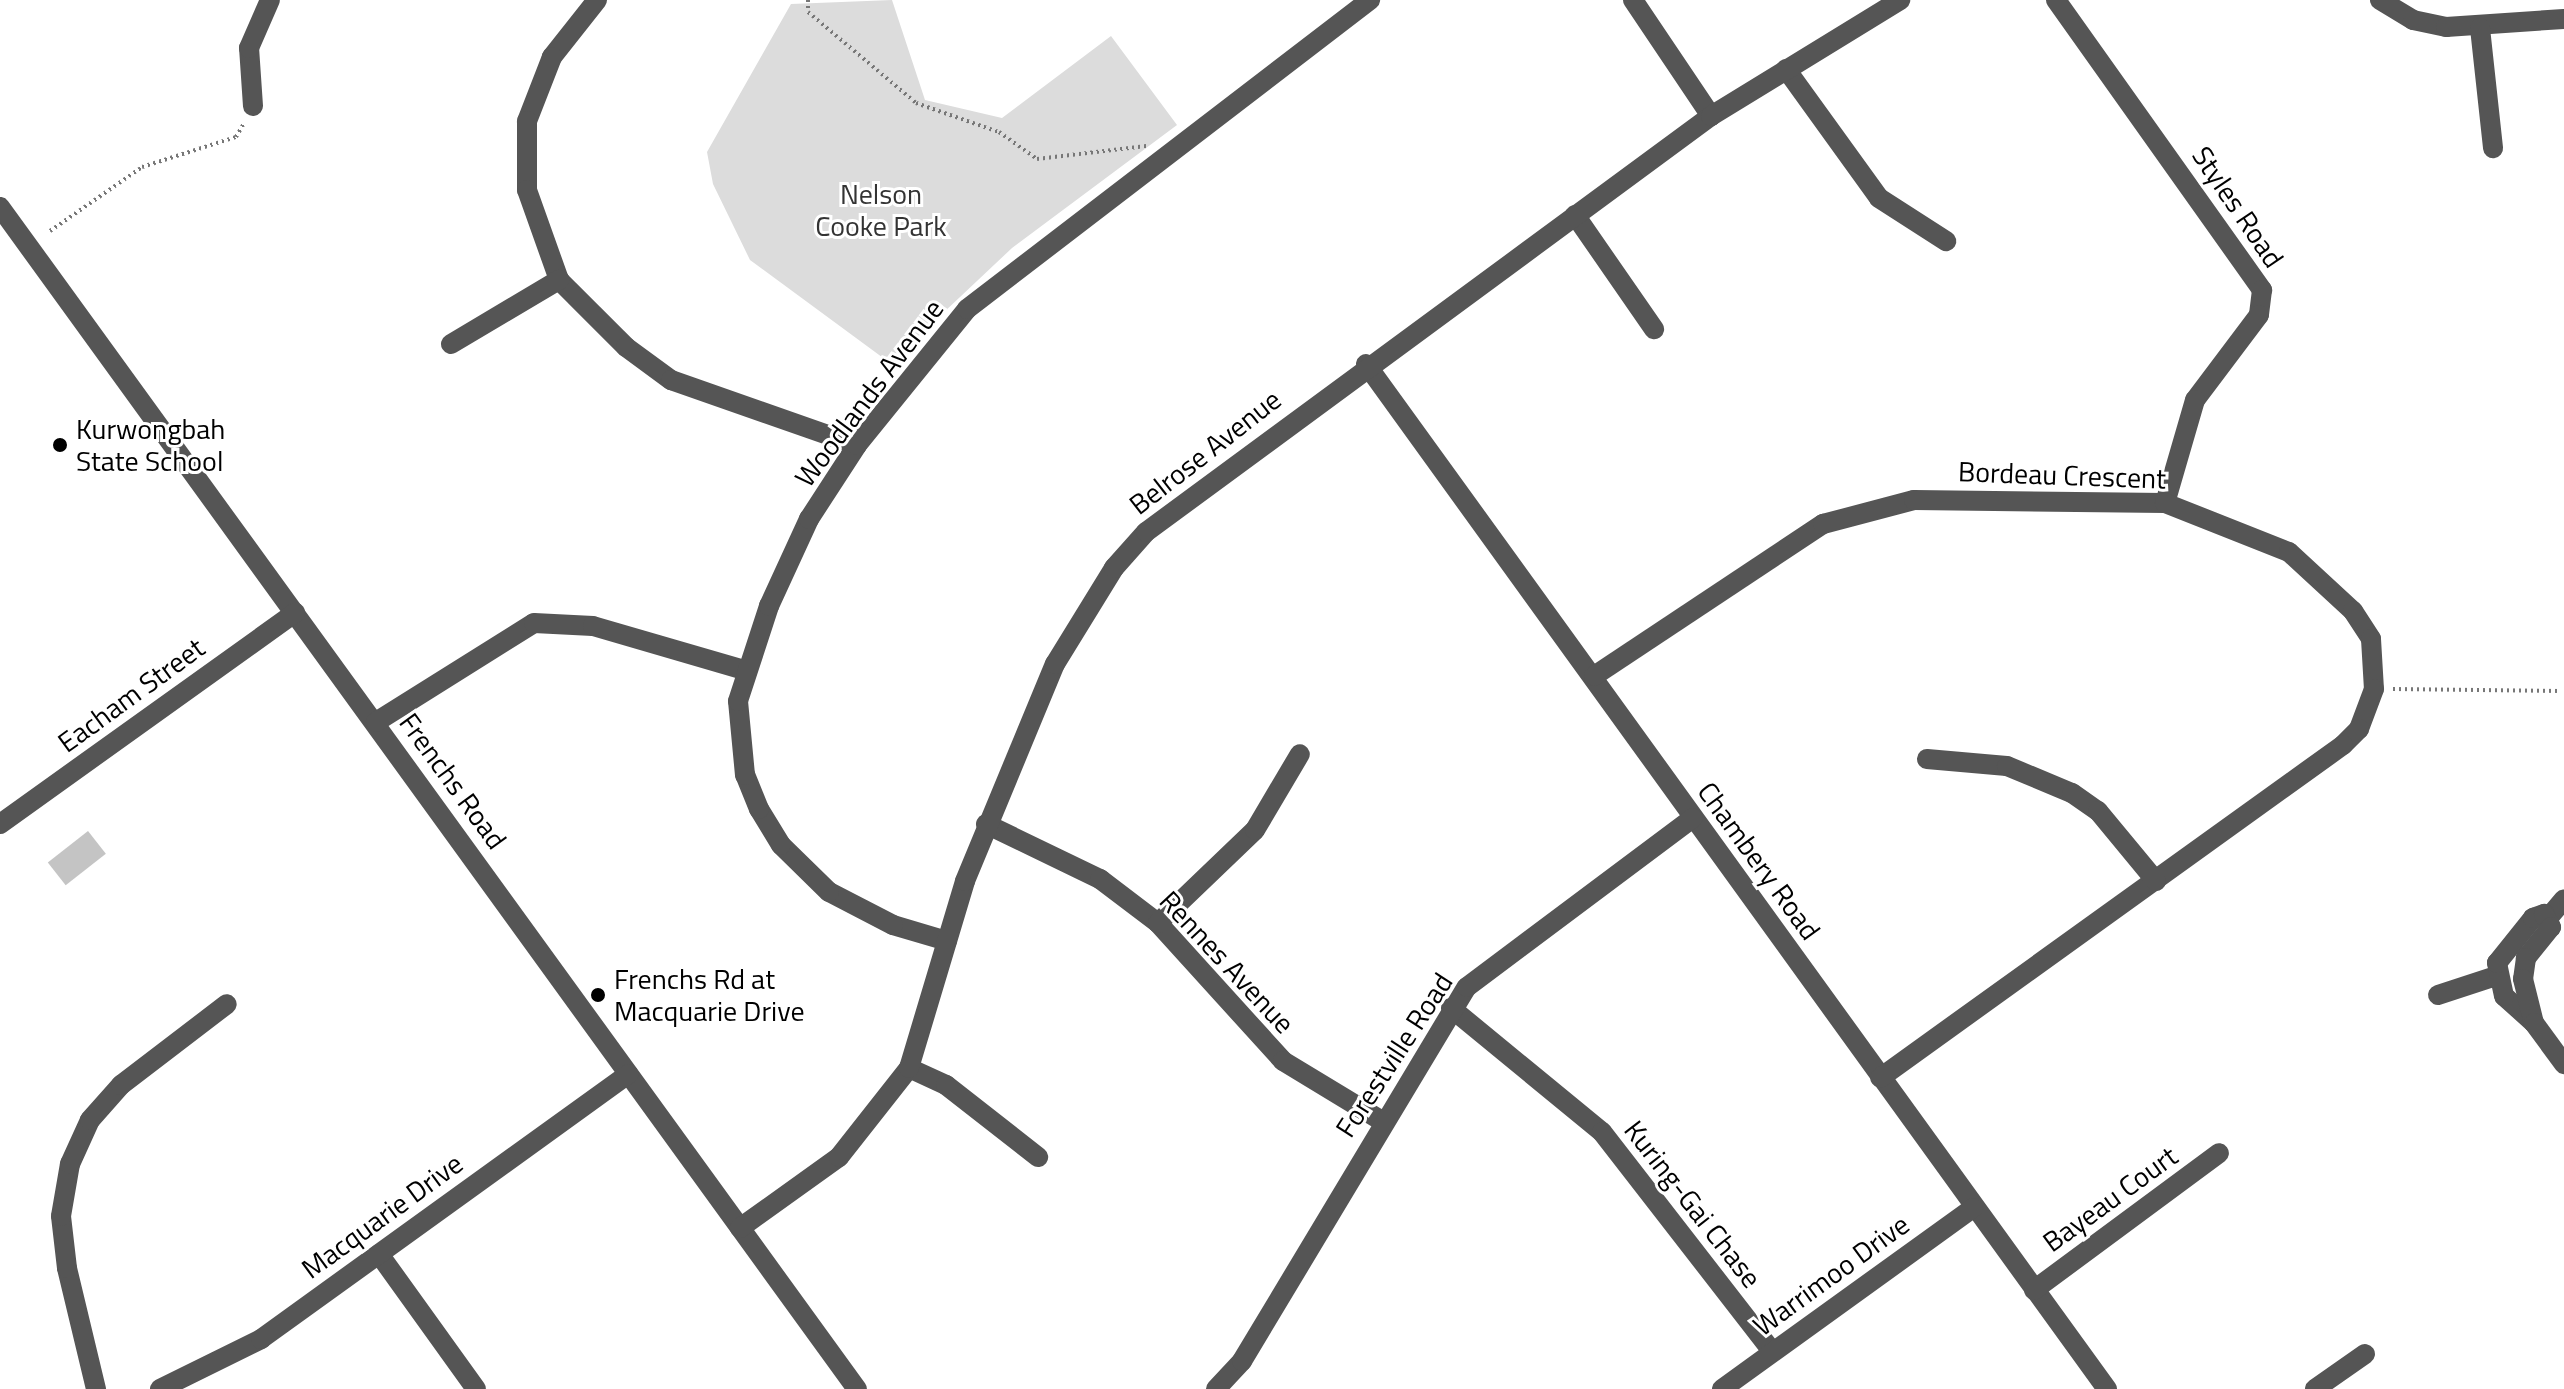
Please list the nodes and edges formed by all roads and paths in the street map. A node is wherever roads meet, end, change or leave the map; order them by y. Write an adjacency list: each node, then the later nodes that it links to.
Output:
1 (270, 0): 12 (street)
2 (597, 0): 20 (street)
3 (808, 0): 15 (path)
4 (1370, 0): 15 (street, Woodlands Avenue)
5 (1633, 0): 13 (street)
6 (1900, 0): 11 (street, Belrose Avenue)
7 (2056, 0): 25 (street, Styles Road)
8 (2380, 0): 10 (street)
9 (2564, 19): 10 (street)
10 (2480, 28): 14 (street)
11 (1786, 69): 13 (street, Belrose Avenue); 19 (street)
12 (253, 106): 18 (path)
13 (1711, 116): 17 (street, Belrose Avenue)
14 (2493, 148)
15 (1159, 156): 24 (street, Woodlands Avenue)
16 (0, 207): 26 (street, Frenchs Road)
17 (1575, 215): 21 (street); 23 (street, Belrose Avenue)
18 (50, 231)
19 (1946, 241)
20 (559, 280): 22 (street); 24 (street)
21 (1654, 329)
22 (451, 344)
23 (1366, 364): 28 (street, Chambery Road); 36 (street, Belrose Avenue)
24 (857, 445): 27 (street, Woodlands Avenue)
25 (2165, 503): 28 (street, Bordeau Crescent); 29 (street, Bordeau Crescent)
26 (295, 613): 31 (street, Frenchs Road); 35 (street, Eacham Street)
27 (744, 670): 31 (street); 41 (street, Woodlands Avenue)
28 (1594, 676): 34 (street, Chambery Road)
29 (2374, 689): 30 (path); 37 (street, Bordeau Crescent)
30 (2560, 691)
31 (376, 722): 49 (street, Frenchs Road)
32 (1300, 754): 40 (street)
33 (1927, 759): 37 (street)
34 (1693, 818): 45 (street, Forestville Road); 50 (street, Chambery Road)
35 (0, 824)
36 (986, 824): 40 (street, Rennes Avenue); 41 (street, Belrose Avenue)
37 (2156, 881): 50 (street, Bordeau Crescent)
38 (2564, 899): 39 (street)
39 (2549, 917): 42 (street); 46 (street)
40 (1158, 923): 51 (street, Rennes Avenue)
41 (947, 941): 48 (street, Belrose Avenue)
42 (2496, 976): 43 (street); 46 (street)
43 (2438, 995)
44 (227, 1004): 60 (street)
45 (1451, 1008): 51 (street, Forestville Road); 58 (street, Kuring-Gai Chase)
46 (2534, 1023): 47 (street)
47 (2564, 1064)
48 (909, 1068): 53 (street); 55 (street, Belrose Avenue)
49 (629, 1074): 55 (street, Frenchs Road); 56 (street, Macquarie Drive)
50 (1880, 1078): 54 (street, Chambery Road)
51 (1382, 1121): 64 (street, Forestville Road)
52 (2219, 1153): 57 (street, Bayeau Court)
53 (1038, 1157)
54 (1973, 1208): 57 (street, Chambery Road); 58 (street, Warrimoo Drive)
55 (740, 1228): 63 (street, Frenchs Road)
56 (379, 1254): 61 (street, Macquarie Drive); 62 (street)
57 (2034, 1290): 66 (street, Chambery Road)
58 (1772, 1351): 65 (street, Warrimoo Drive)
59 (2365, 1354): 67 (street)
60 (96, 1389)
61 (160, 1389)
62 (476, 1389)
63 (857, 1389)
64 (1216, 1389)
65 (1722, 1389)
66 (2107, 1389)
67 (2315, 1389)

